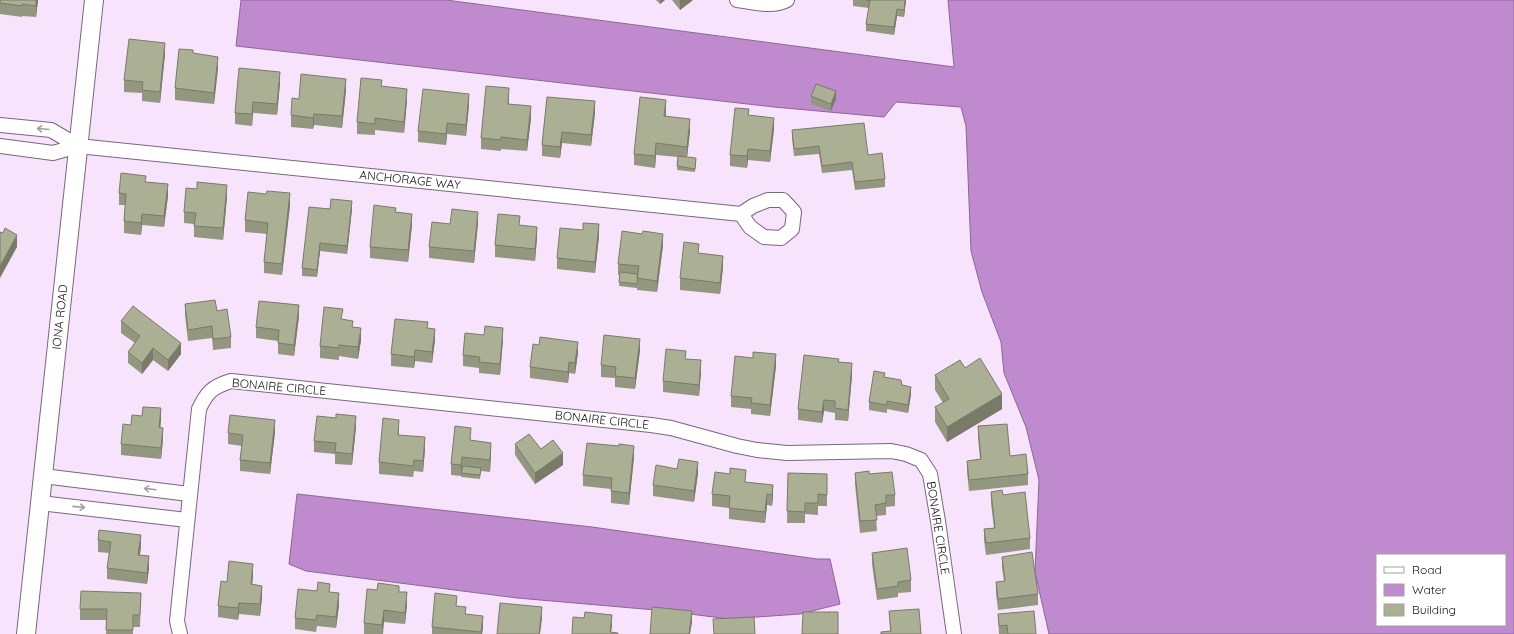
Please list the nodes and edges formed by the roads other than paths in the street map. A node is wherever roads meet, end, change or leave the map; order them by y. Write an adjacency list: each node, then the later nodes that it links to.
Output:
1 (94, 0): 6 (street, IONA ROAD)
2 (736, 0): 3 (street)
3 (787, 0)
4 (0, 125): 6 (street, one-way to 4)
5 (0, 146): 6 (street)
6 (78, 146): 7 (street, ANCHORAGE WAY); 8 (street, IONA ROAD)
7 (742, 214)
8 (43, 476): 9 (street, one-way to 8); 10 (street, IONA ROAD)
9 (189, 494): 11 (street, BONAIRE CIRCLE); 14 (street, BONAIRE CIRCLE)
10 (40, 503): 11 (street, one-way to 11); 12 (street, IONA ROAD)
11 (187, 520): 13 (street, BONAIRE CIRCLE)
12 (26, 634)
13 (180, 634)
14 (954, 634)

